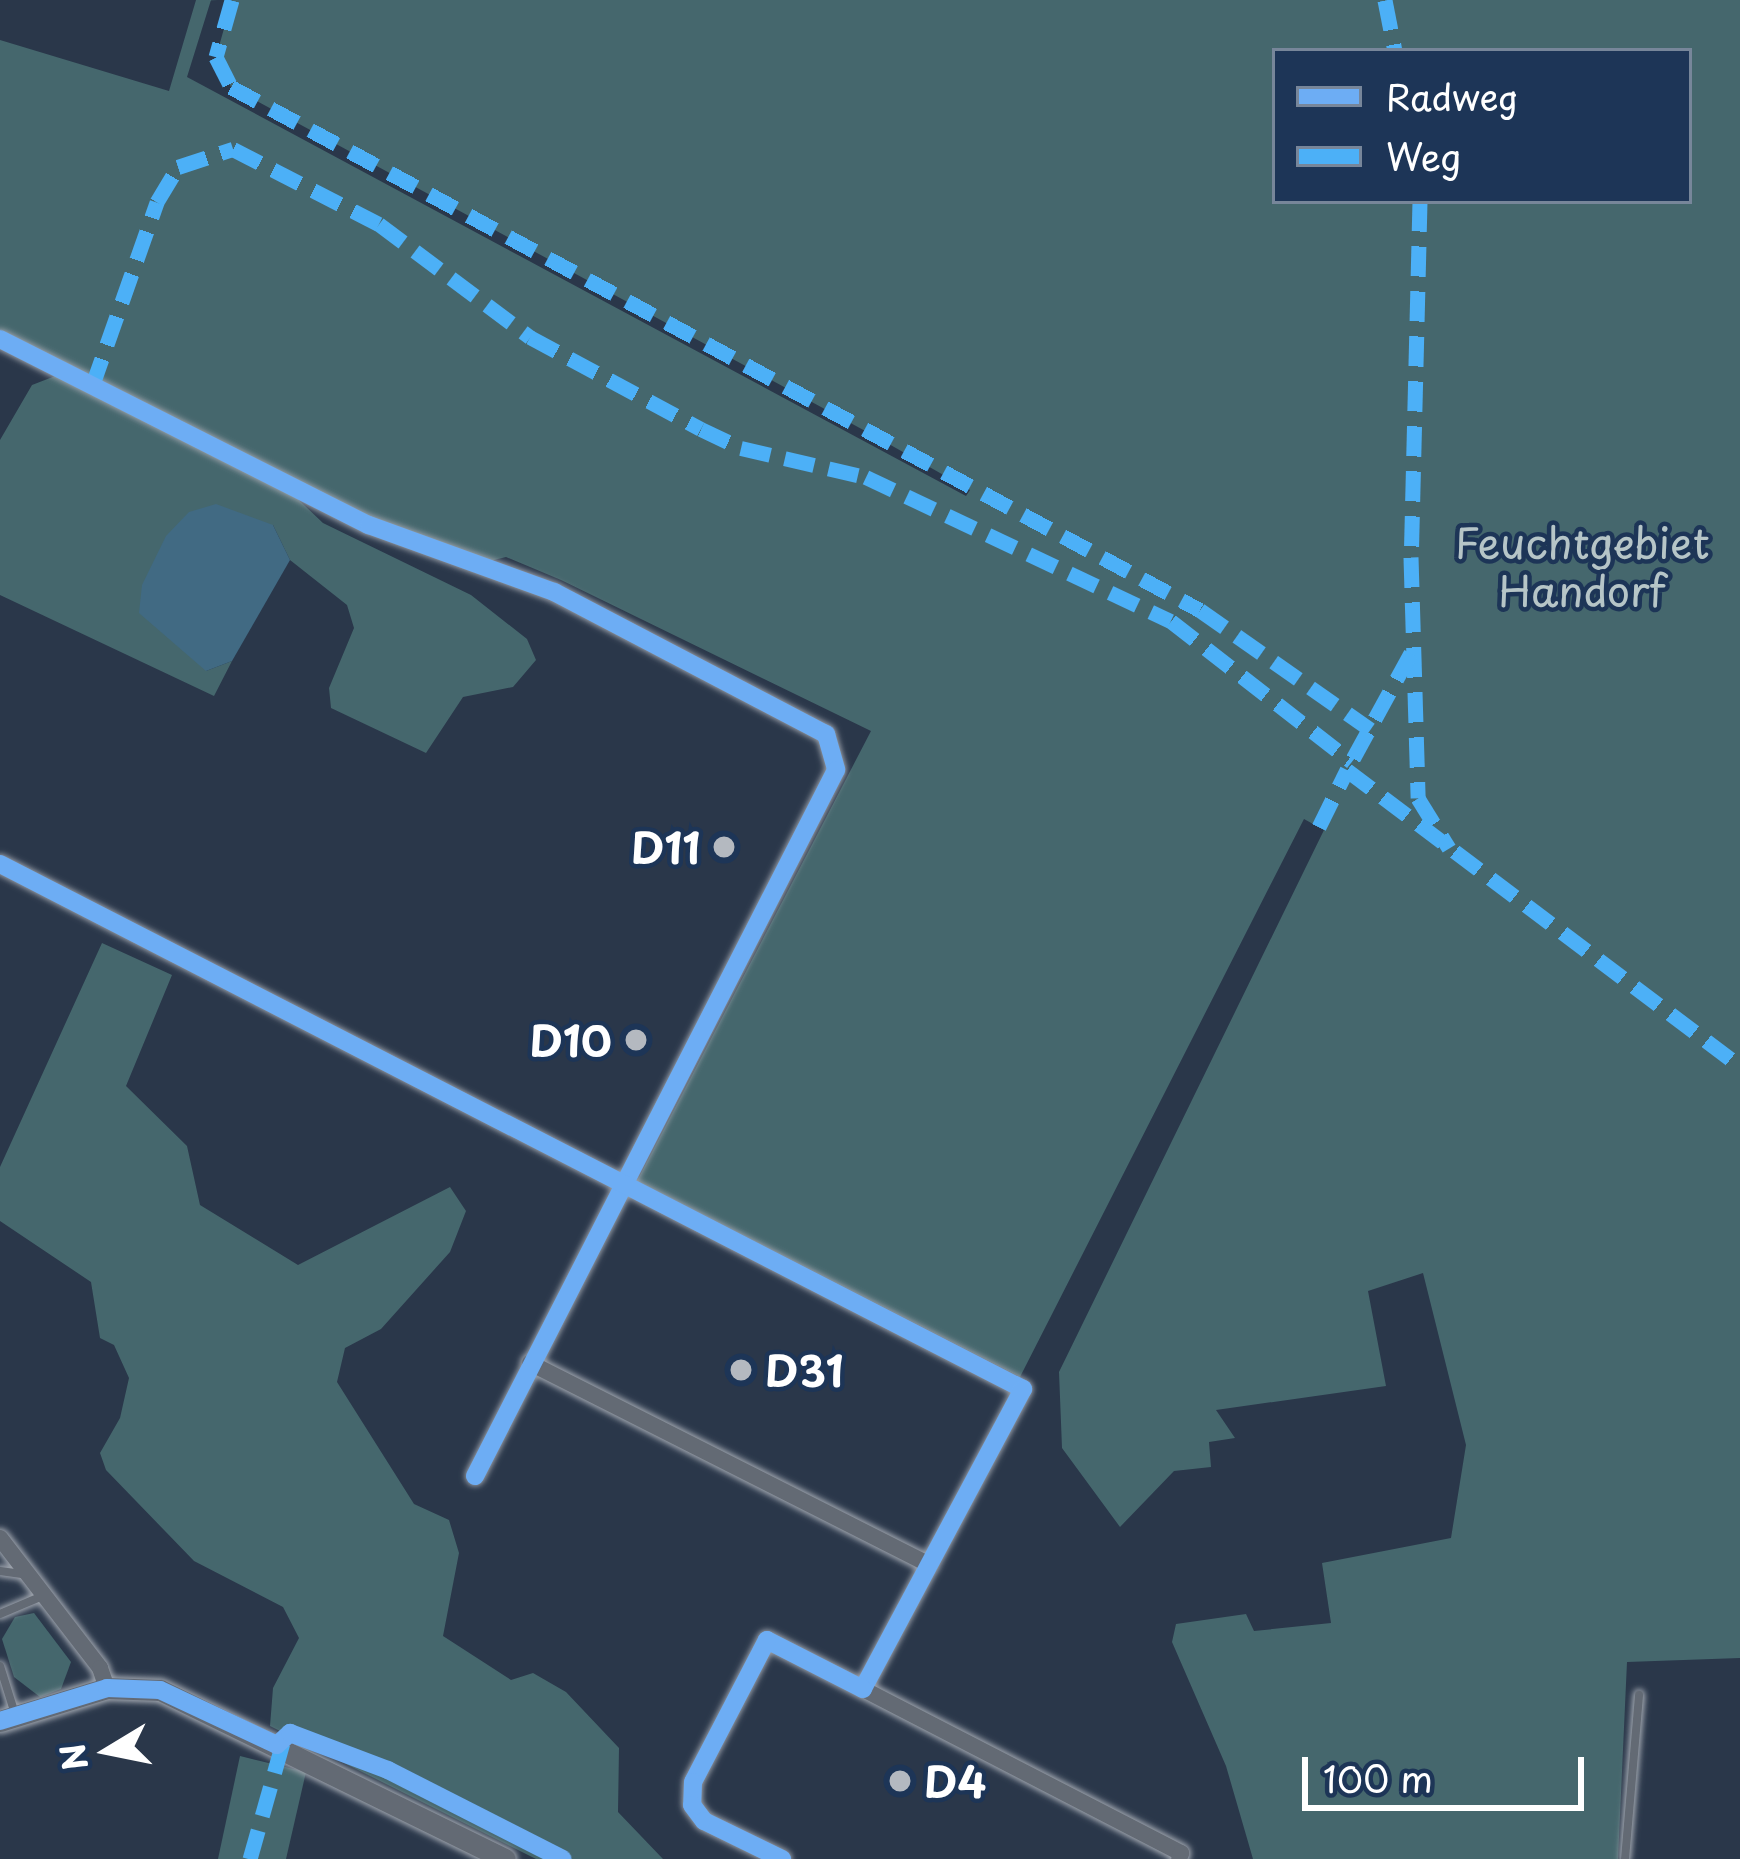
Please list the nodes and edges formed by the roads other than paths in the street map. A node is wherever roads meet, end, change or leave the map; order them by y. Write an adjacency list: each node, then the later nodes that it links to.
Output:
1 (0, 338): 3 (street)
2 (0, 864): 3 (street)
3 (620, 1185): 4 (street); 7 (street)
4 (530, 1363): 5 (street); 7 (street)
5 (475, 1475)
6 (0, 1538): 9 (street)
7 (930, 1565): 14 (street)
8 (0, 1571): 9 (lane)
9 (23, 1574): 10 (street)
10 (40, 1597): 11 (lane); 13 (street)
11 (0, 1614)
12 (0, 1666): 16 (lane)
13 (106, 1688): 16 (street); 17 (street)
14 (863, 1689): 18 (street); 19 (street)
15 (1640, 1695): 20 (lane)
16 (8, 1718)
17 (505, 1859)
18 (782, 1859)
19 (1179, 1859)
20 (1625, 1859)

